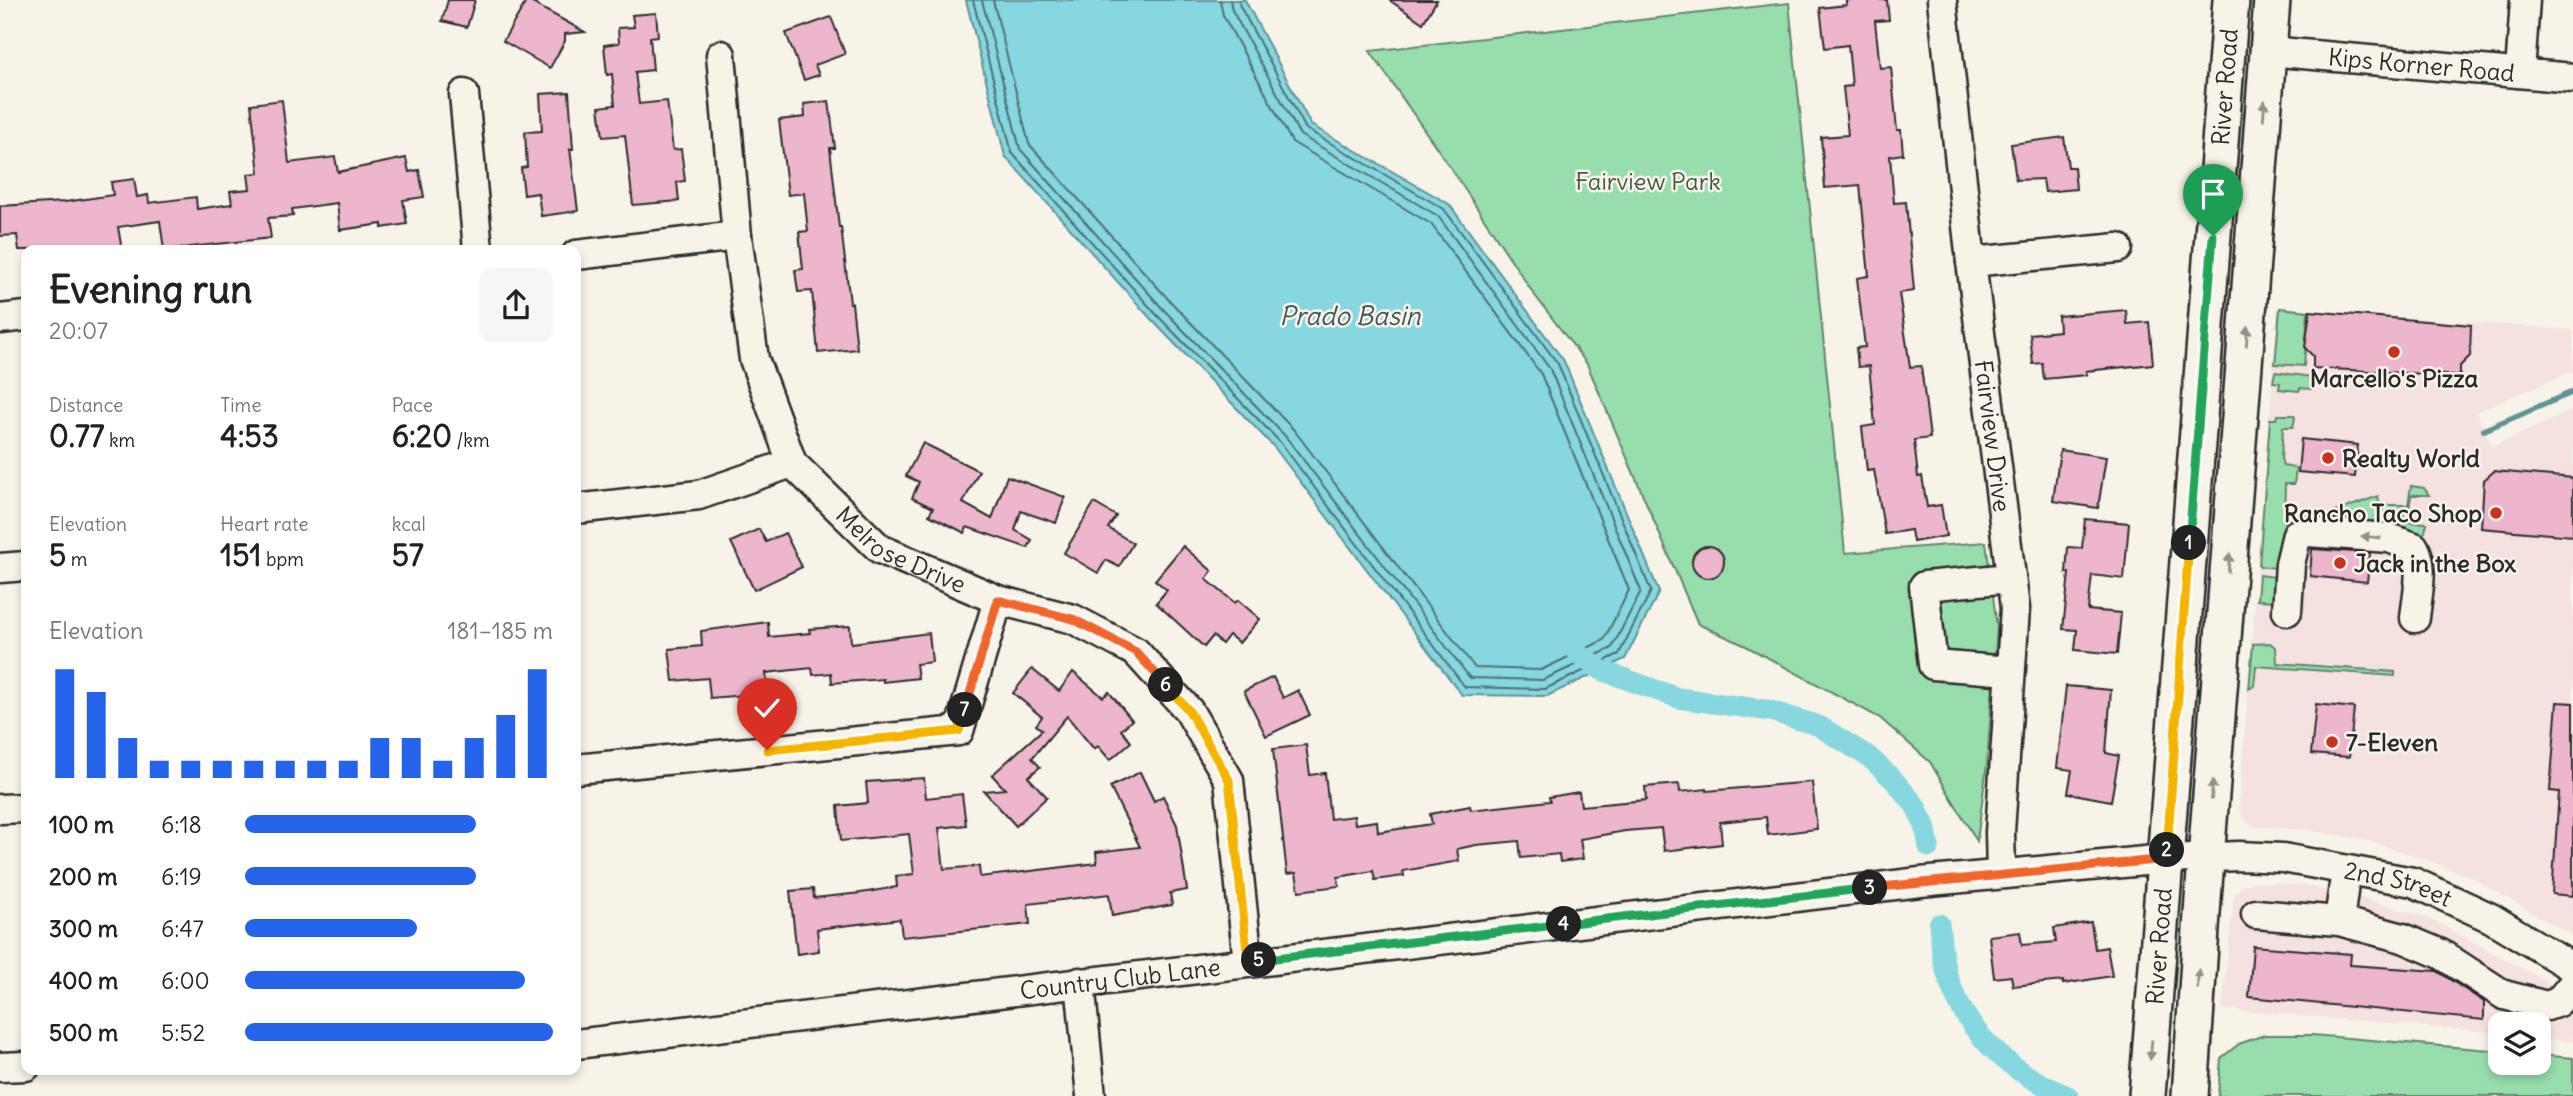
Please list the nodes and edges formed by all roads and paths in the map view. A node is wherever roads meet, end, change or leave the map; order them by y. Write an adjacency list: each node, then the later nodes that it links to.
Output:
1 (1942, 0): 14 (street, Fairview Drive)
2 (2231, 0): 30 (main road, River Road)
3 (2272, 0): 5 (main road, River Road)
4 (2525, 0): 7 (street)
5 (2268, 51): 7 (street, Kips Korner Road); 29 (main road, River Road, one-way to 5)
6 (722, 55): 10 (street, Melrose Drive)
7 (2520, 74): 8 (street, Kips Korner Road)
8 (2573, 78)
9 (464, 94): 11 (street)
10 (737, 236): 13 (street); 17 (street, Melrose Drive)
11 (478, 245)
12 (2118, 248): 14 (street)
13 (581, 254)
14 (1971, 262): 21 (street, Fairview Drive)
15 (21, 317): 16 (street)
16 (0, 319)
17 (792, 463): 18 (street); 22 (street, Melrose Drive)
18 (581, 508)
19 (21, 566): 20 (street)
20 (0, 568)
21 (2011, 578): 25 (street, Fairview Drive); 25 (street)
22 (998, 600): 26 (street); 35 (street, Melrose Drive)
23 (2287, 611): 24 (street, one-way to 23)
24 (2415, 618)
25 (2010, 671): 32 (street, Fairview Drive)
26 (581, 769)
27 (0, 808): 28 (street)
28 (21, 808)
29 (2206, 858): 30 (street, 2nd Street); 31 (street, 2nd Street); 44 (main road, River Road, one-way to 29)
30 (2166, 859): 32 (street, Country Club Lane); 43 (main road, River Road, one-way to 43)
31 (2346, 870): 34 (street); 36 (street, 2nd Street)
32 (2001, 874): 35 (street, Country Club Lane)
33 (2256, 914): 34 (street)
34 (2339, 921): 38 (street)
35 (1248, 961): 37 (street, Country Club Lane)
36 (2573, 968)
37 (1080, 982): 39 (street, Country Club Lane); 42 (street)
38 (2573, 984)
39 (581, 1043)
40 (21, 1066): 41 (street)
41 (0, 1067)
42 (1091, 1096)
43 (2147, 1096)
44 (2190, 1096)

